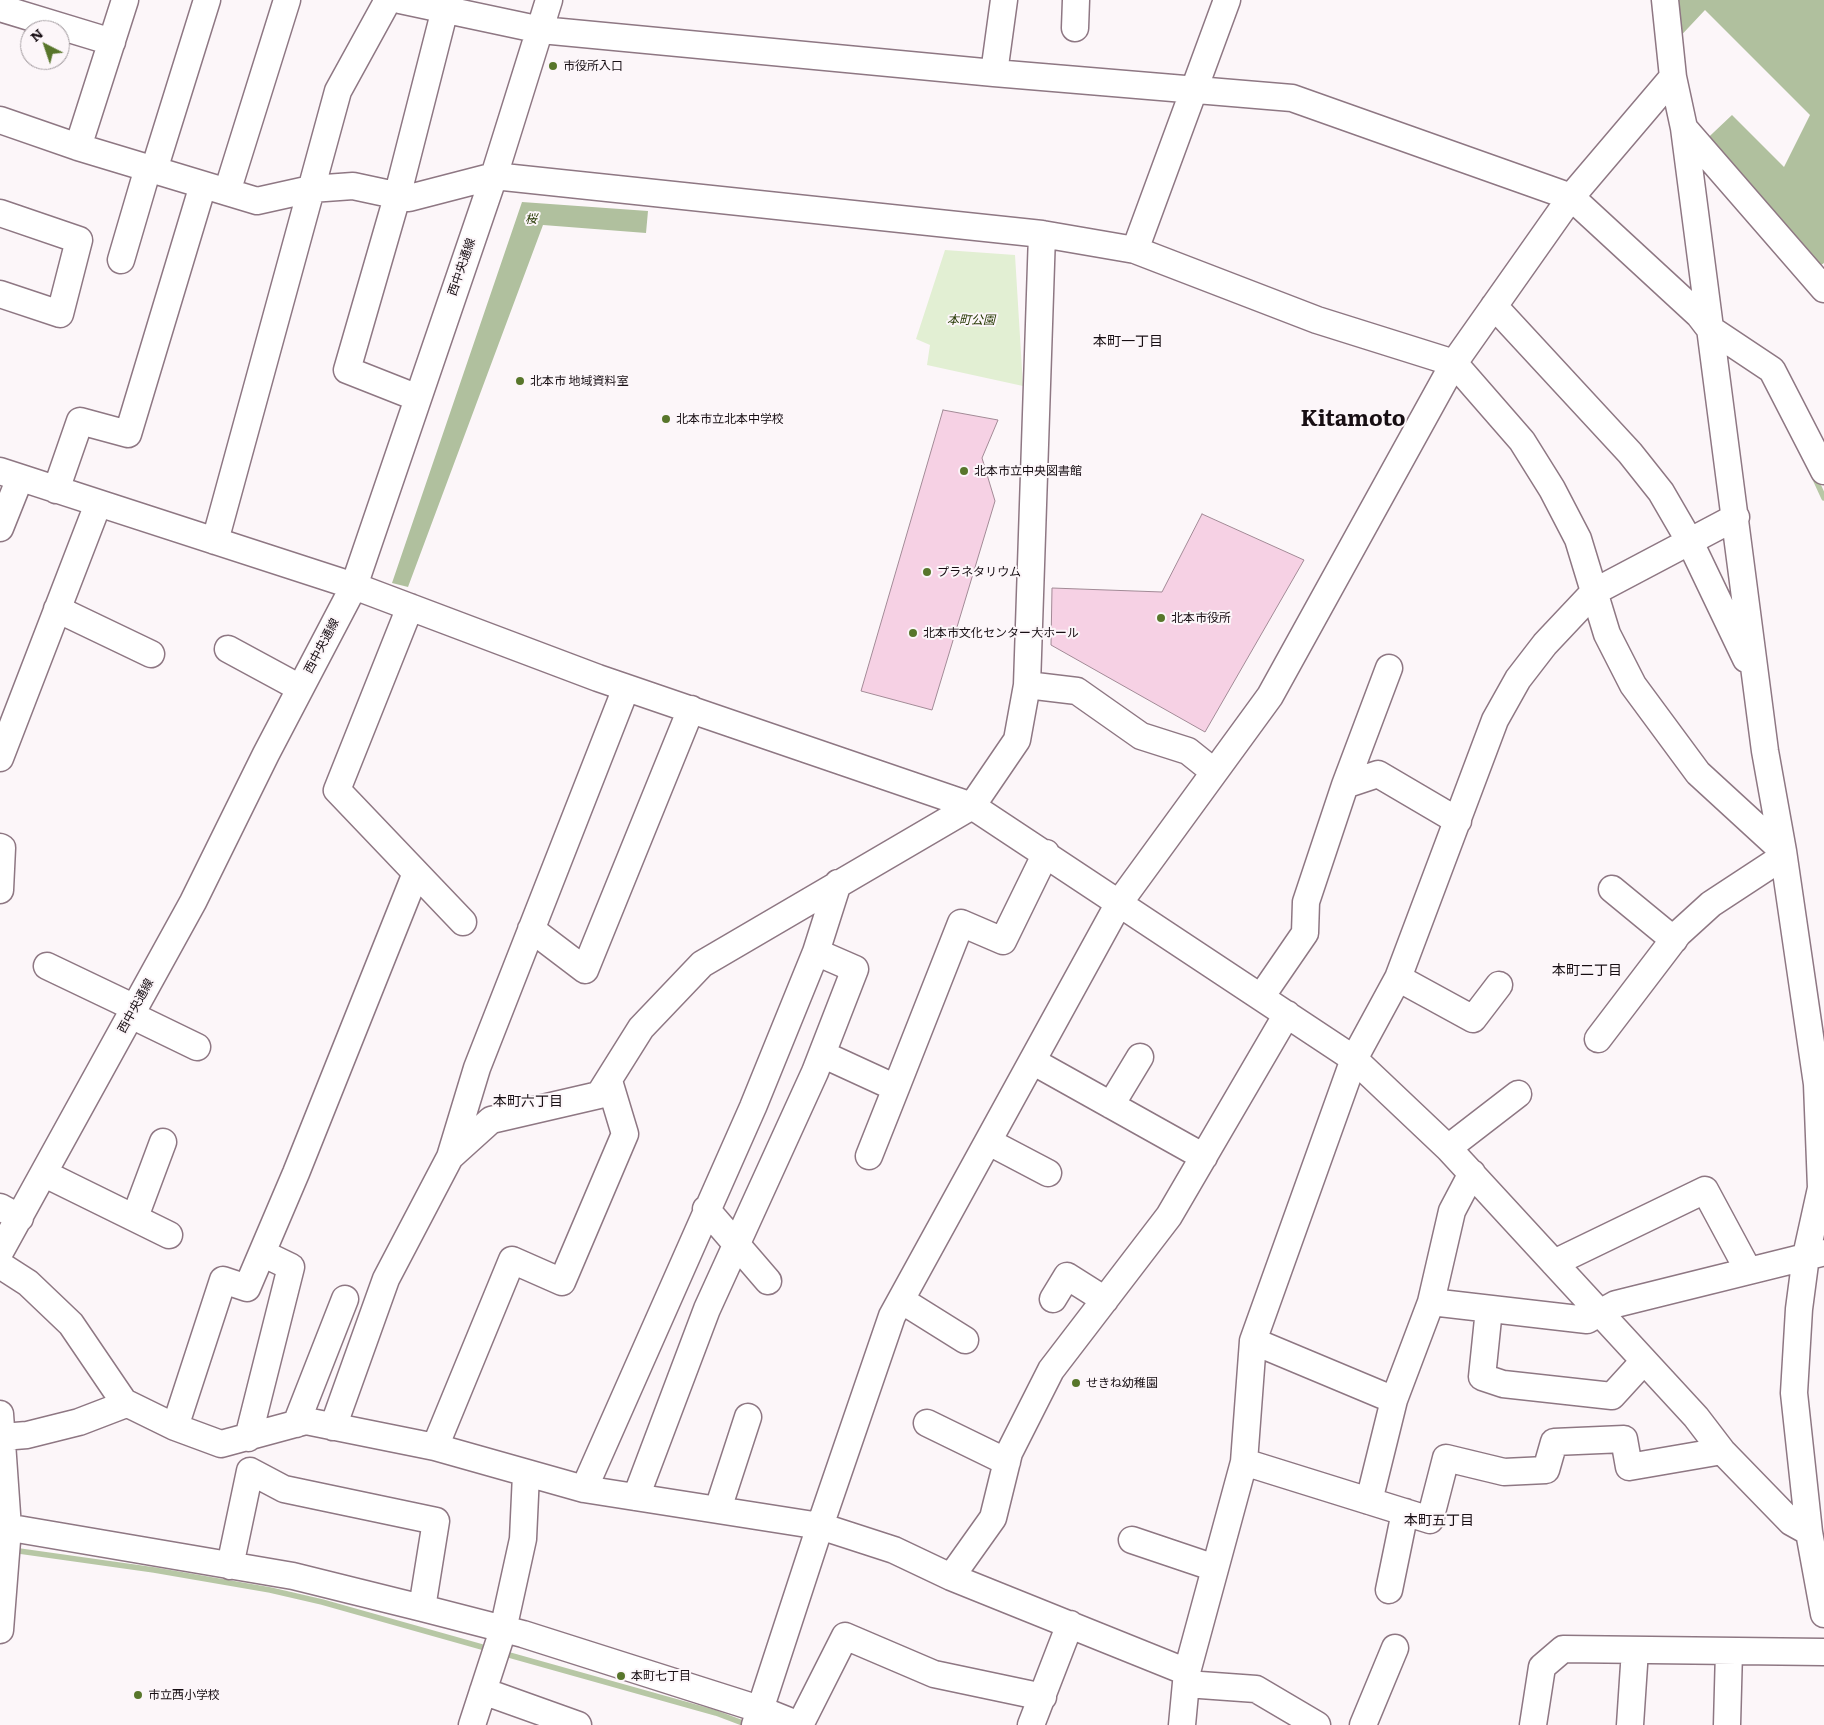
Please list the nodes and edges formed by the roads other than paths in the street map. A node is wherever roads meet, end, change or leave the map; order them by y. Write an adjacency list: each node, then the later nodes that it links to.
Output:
1 (125, 0): 15 (street)
2 (207, 0): 22 (street)
3 (287, 0): 24 (street)
4 (388, 0): 25 (street)
5 (400, 0): 12 (street)
6 (549, 0): 14 (street, 西中央通線)
7 (1004, 0): 16 (street)
8 (1076, 0): 13 (street)
9 (1227, 0): 18 (street)
10 (1665, 0): 17 (street)
11 (0, 8): 15 (street)
12 (445, 9): 14 (street); 26 (street)
13 (1075, 28)
14 (541, 30): 16 (street); 23 (street, 西中央通線)
15 (112, 42): 21 (street)
16 (994, 73): 18 (street)
17 (1673, 77): 20 (street); 27 (street)
18 (1192, 90): 27 (street); 30 (street)
19 (0, 120): 21 (street)
20 (1684, 128): 32 (street); 35 (street)
21 (78, 148): 22 (street)
22 (151, 169): 24 (street); 31 (street)
23 (494, 176): 26 (street); 29 (street); 37 (street, 西中央通線)
24 (215, 189): 25 (street); 40 (street)
25 (311, 189): 26 (street); 44 (street)
26 (397, 197): 37 (street)
27 (1570, 197): 34 (street); 35 (street)
28 (0, 213): 33 (street)
29 (1042, 234): 30 (street); 54 (street)
30 (1135, 250): 36 (street)
31 (121, 260)
32 (1824, 290)
33 (0, 294)
34 (1494, 306): 36 (street); 45 (street)
35 (1709, 328): 38 (street); 42 (street)
36 (1454, 363): 47 (street); 59 (street)
37 (418, 398): 46 (street, 西中央通線)
38 (1824, 471)
39 (10, 474): 40 (street); 43 (street)
40 (56, 490): 41 (street)
41 (98, 504): 44 (street); 49 (street)
42 (1736, 517): 45 (street); 53 (street)
43 (0, 528)
44 (215, 541): 46 (street)
45 (1690, 542): 47 (street); 53 (street)
46 (354, 586): 48 (street); 55 (street, 西中央通線)
47 (1594, 592): 62 (street); 64 (street)
48 (410, 607): 56 (street); 66 (street)
49 (57, 609): 51 (street); 58 (street)
50 (228, 649): 55 (street)
51 (152, 654)
52 (1390, 668): 60 (street)
53 (1756, 680): 64 (street)
54 (1026, 685): 59 (street); 61 (street)
55 (300, 688): 79 (street, 西中央通線)
56 (626, 688): 57 (street); 72 (street)
57 (691, 709): 61 (street); 72 (street)
58 (0, 758)
59 (1213, 771): 70 (street)
60 (1345, 785): 62 (street); 78 (street)
61 (972, 806): 65 (street); 67 (street)
62 (1458, 820): 76 (street)
63 (0, 847): 69 (street)
64 (1783, 851): 73 (street); 107 (street)
65 (1046, 853): 70 (street); 88 (street)
66 (416, 873): 71 (street); 106 (street)
67 (838, 883): 74 (street); 87 (street)
68 (1612, 889): 73 (street)
69 (0, 890)
70 (1119, 903): 78 (street); 86 (street)
71 (463, 922)
72 (531, 929): 95 (street)
73 (1674, 940): 81 (street)
74 (816, 952): 83 (street); 100 (street)
75 (47, 966): 79 (street)
76 (1398, 978): 77 (street); 85 (street)
77 (1499, 985)
78 (1261, 997): 80 (street)
79 (133, 1011): 82 (street); 99 (street, 西中央通線)
80 (1287, 1014): 85 (street); 96 (street)
81 (1598, 1039)
82 (197, 1048)
83 (822, 1054): 88 (street); 104 (street)
84 (1140, 1058): 90 (street)
85 (1354, 1059): 93 (street); 120 (street)
86 (1034, 1062): 90 (street); 92 (street)
87 (608, 1080): 95 (street); 131 (street)
88 (896, 1088): 94 (street)
89 (1518, 1094): 93 (street)
90 (1110, 1105): 96 (street)
91 (163, 1142): 102 (street)
92 (989, 1142): 97 (street); 114 (street)
93 (1448, 1148): 98 (street)
94 (869, 1156)
95 (450, 1157): 129 (street)
96 (1204, 1157): 115 (street)
97 (1048, 1173)
98 (1472, 1173): 108 (street); 116 (street)
99 (45, 1174): 101 (street, 西中央通線); 102 (street)
100 (706, 1209): 104 (street); 136 (street)
101 (10, 1212): 105 (street, 西中央通線)
102 (135, 1217): 103 (street)
103 (169, 1235)
104 (738, 1245): 111 (street); 137 (street)
105 (0, 1252)
106 (262, 1253): 128 (street); 130 (street)
107 (1815, 1255): 110 (street); 143 (street)
108 (1554, 1263): 110 (street); 118 (street)
109 (0, 1265): 123 (street)
110 (1748, 1270): 118 (street)
111 (768, 1281)
112 (346, 1299): 126 (street)
113 (1053, 1299): 115 (street)
114 (901, 1300): 119 (street); 141 (street)
115 (1105, 1300): 133 (street)
116 (1432, 1302): 117 (street); 122 (street)
117 (1488, 1309): 118 (street); 121 (street)
118 (1599, 1312): 121 (street)
119 (965, 1340)
120 (1253, 1341): 122 (street); 134 (street)
121 (1644, 1361): 132 (street)
122 (1394, 1400): 138 (street)
123 (126, 1404): 127 (street); 128 (street)
124 (748, 1417): 139 (street)
125 (927, 1423): 133 (street)
126 (296, 1424): 129 (street); 130 (street)
127 (1, 1426): 142 (street)
128 (175, 1427): 130 (street)
129 (333, 1427): 131 (street)
130 (248, 1438)
131 (435, 1447): 135 (street)
132 (1722, 1451): 140 (street); 143 (street)
133 (1007, 1462): 147 (street)
134 (1244, 1462): 138 (street); 146 (street)
135 (526, 1474): 136 (street); 153 (street)
136 (584, 1489): 137 (street)
137 (636, 1496): 139 (street)
138 (1369, 1501): 140 (street)
139 (718, 1509): 141 (street)
140 (1405, 1512): 148 (street)
141 (820, 1526): 147 (street); 161 (street)
142 (4, 1527): 145 (street); 151 (street)
143 (1809, 1532): 150 (street)
144 (1132, 1540): 146 (street)
145 (230, 1566): 149 (street); 149 (street)
146 (1215, 1568): 158 (street)
147 (951, 1577): 152 (street)
148 (1389, 1590)
149 (422, 1608): 153 (street)
150 (1824, 1613)
151 (0, 1624)
152 (1070, 1624): 158 (street); 160 (street)
153 (503, 1630): 159 (street); 161 (street)
154 (1395, 1648): 168 (street)
155 (1635, 1650): 156 (street); 169 (street); 170 (street)
156 (1729, 1651): 157 (street); 171 (street)
157 (1824, 1652)
158 (1186, 1678): 166 (street); 167 (street)
159 (483, 1691): 162 (street); 163 (street)
160 (1044, 1697): 164 (street); 165 (street)
161 (757, 1717): 164 (street)
162 (472, 1725)
163 (578, 1725)
164 (800, 1725)
165 (1031, 1725)
166 (1182, 1725)
167 (1317, 1725)
168 (1363, 1725)
169 (1533, 1725)
170 (1630, 1725)
171 (1727, 1725)

